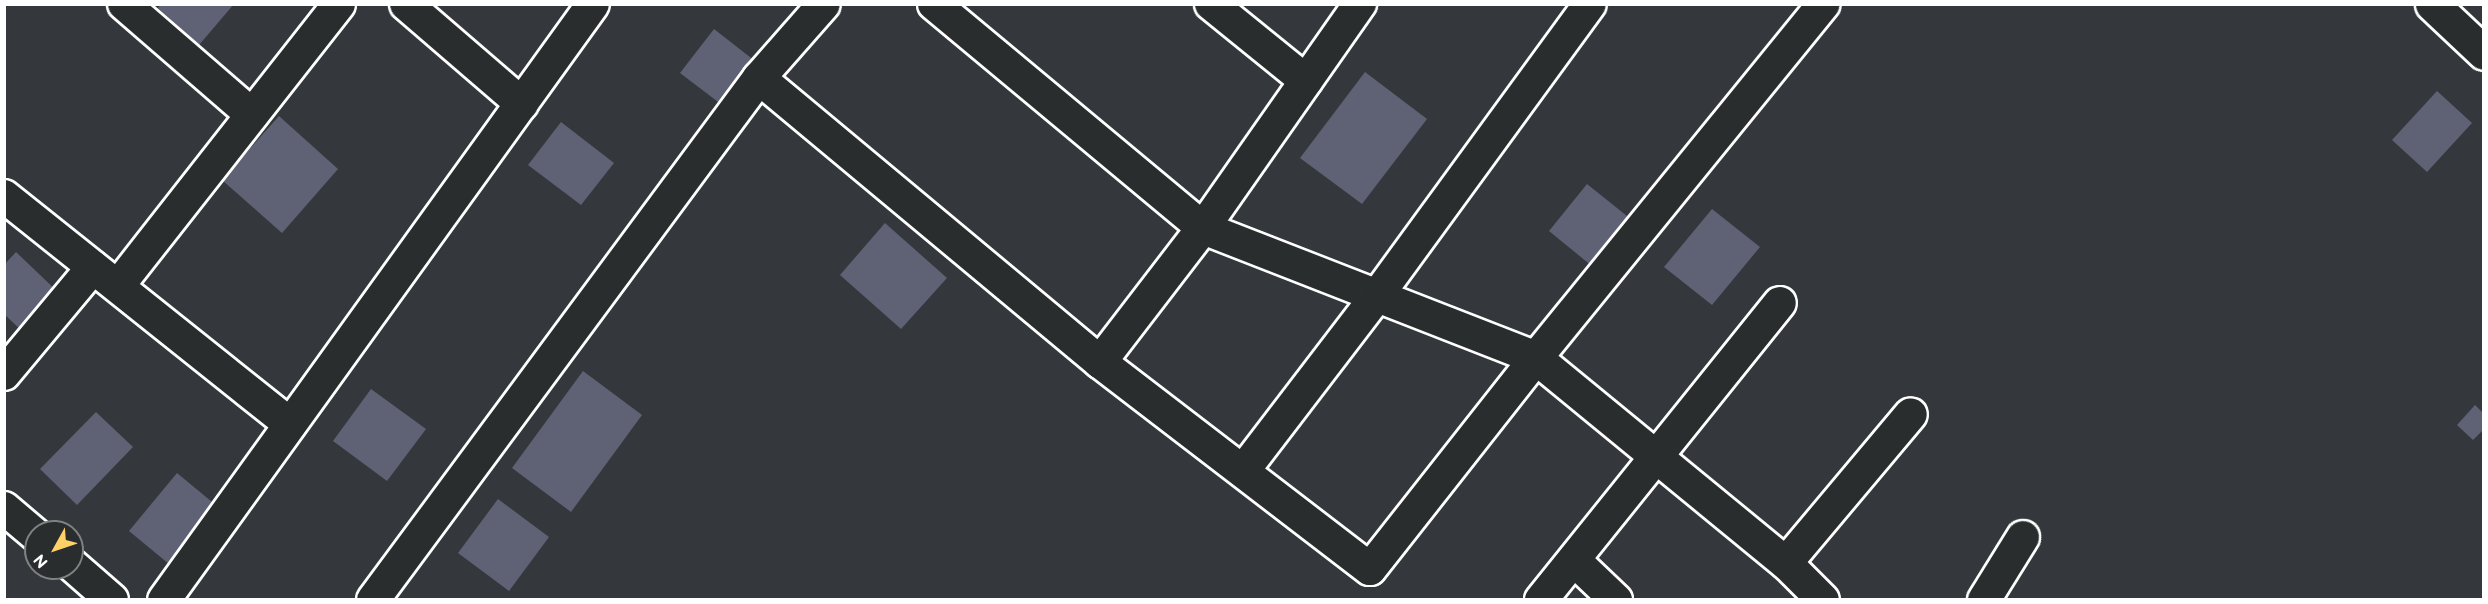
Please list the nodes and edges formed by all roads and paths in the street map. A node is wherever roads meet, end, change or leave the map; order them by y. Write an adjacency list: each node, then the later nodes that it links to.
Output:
1 (124, 4): 16 (street)
2 (339, 4): 16 (street)
3 (406, 4): 15 (street)
4 (593, 4): 15 (street)
5 (824, 4): 13 (street)
6 (934, 4): 18 (street)
7 (1211, 4): 14 (street)
8 (1360, 4): 14 (street)
9 (1590, 4): 21 (street)
10 (1824, 4): 23 (street)
11 (2432, 4): 12 (street)
12 (2484, 53)
13 (759, 78): 24 (street); 38 (street)
14 (1306, 81): 18 (street)
15 (522, 104): 27 (street)
16 (252, 115): 20 (street)
17 (4, 196): 19 (street)
18 (1203, 228): 21 (street); 24 (street)
19 (93, 267): 20 (street); 25 (street)
20 (118, 286): 27 (street)
21 (1377, 296): 23 (street); 29 (street)
22 (1780, 303): 28 (street)
23 (1536, 358): 28 (street); 29 (street)
24 (1100, 362): 29 (street)
25 (4, 374)
26 (1911, 414): 34 (street)
27 (291, 424): 37 (street)
28 (1658, 458): 33 (street); 34 (street)
29 (1243, 471)
30 (4, 508): 31 (street)
31 (24, 525)
32 (2023, 537): 42 (street)
33 (1574, 560): 39 (street); 40 (street)
34 (1786, 563): 41 (street)
35 (84, 576): 36 (street)
36 (112, 600)
37 (164, 600)
38 (374, 600)
39 (1541, 600)
40 (1616, 600)
41 (1823, 600)
42 (1984, 600)

